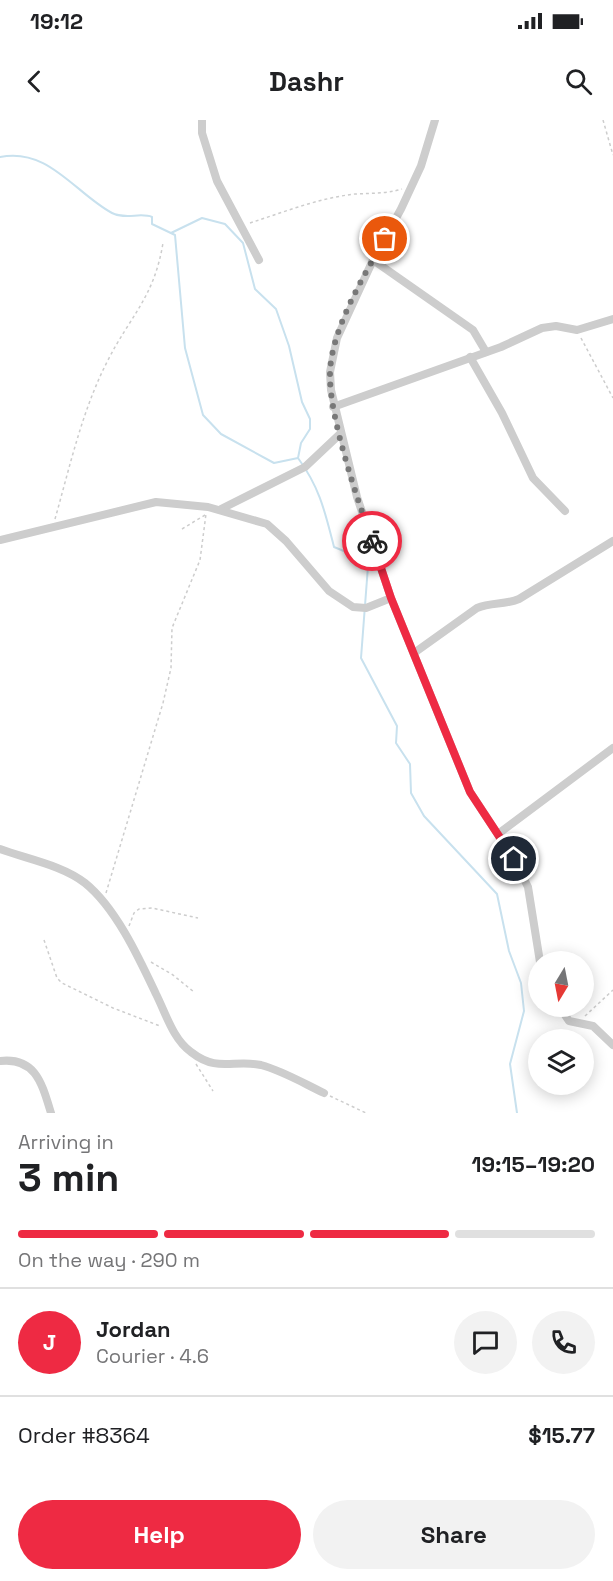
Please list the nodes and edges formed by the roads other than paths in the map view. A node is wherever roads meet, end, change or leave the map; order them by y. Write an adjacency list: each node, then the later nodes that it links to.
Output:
1 (202, 120): 3 (street)
2 (435, 120): 4 (street)
3 (259, 260)
4 (373, 260): 6 (street); 8 (street)
5 (613, 319): 6 (street)
6 (486, 352): 7 (street)
7 (470, 357): 8 (street); 11 (street)
8 (333, 406): 9 (street)
9 (340, 434): 10 (street); 14 (street)
10 (221, 509): 12 (street); 14 (street)
11 (564, 511)
12 (0, 540)
13 (613, 541): 15 (street)
14 (391, 598): 15 (street)
15 (414, 653): 17 (street)
16 (613, 748): 17 (street)
17 (498, 834): 19 (street)
18 (0, 849): 23 (street)
19 (538, 951)
20 (569, 1017): 21 (street)
21 (613, 1045)
22 (0, 1061): 24 (street)
23 (324, 1093)
24 (51, 1113)

